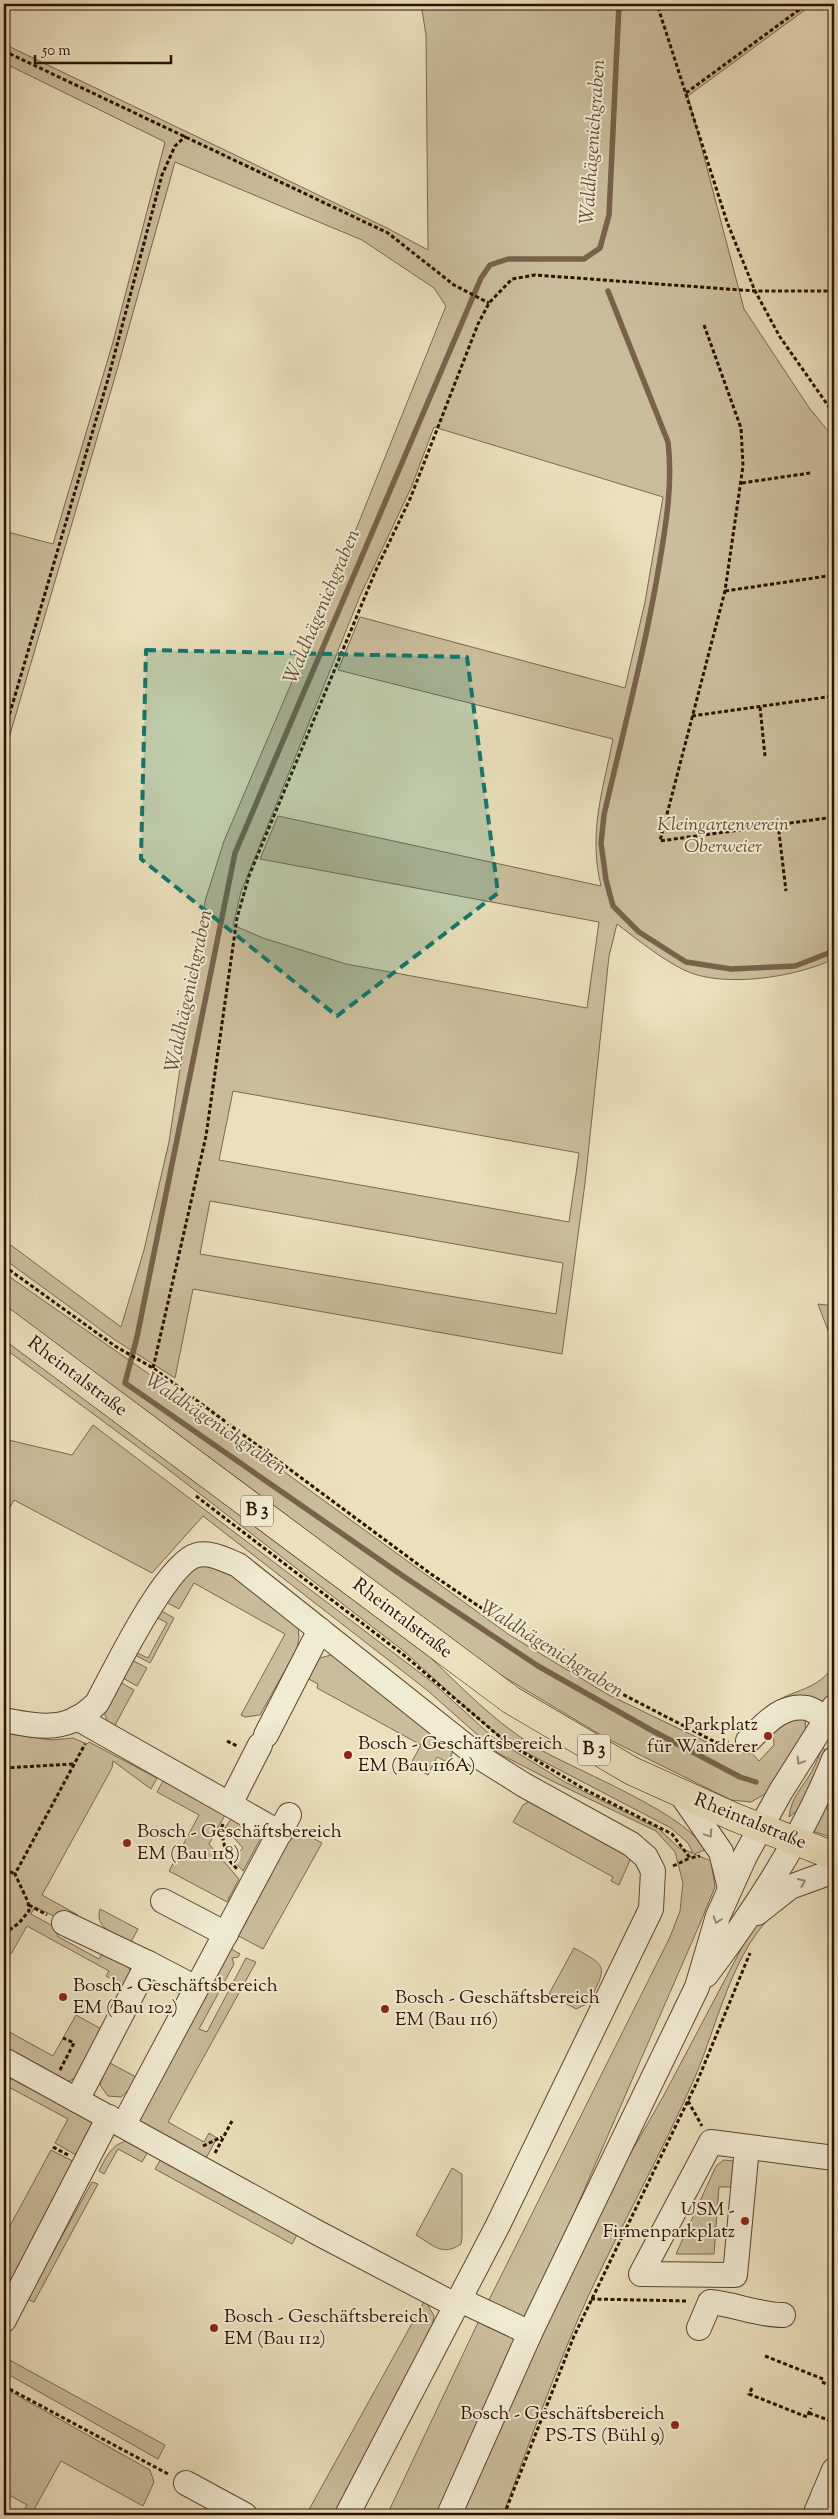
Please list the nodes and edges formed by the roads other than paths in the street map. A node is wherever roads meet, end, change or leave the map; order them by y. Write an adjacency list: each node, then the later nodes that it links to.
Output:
1 (4, 1322): 8 (main road, Rheintalstraße / B 3)
2 (320, 1630): 5 (street); 10 (street); 28 (street)
3 (832, 1717): 6 (street); 11 (street, one-way to 11)
4 (4, 1720): 5 (street)
5 (85, 1723): 10 (street)
6 (748, 1741)
7 (831, 1768): 9 (street); 12 (street)
8 (681, 1794): 11 (main road, Rheintalstraße / B 3); 15 (street, one-way to 15)
9 (834, 1802)
10 (231, 1805): 19 (street)
11 (759, 1828): 12 (main road, Rheintalstraße / B 3); 15 (street)
12 (794, 1842): 13 (main road, Rheintalstraße / B 3); 17 (street)
13 (834, 1856)
14 (834, 1871): 17 (street, one-way to 14)
15 (730, 1888): 21 (street, one-way to 21)
16 (163, 1901): 19 (street)
17 (748, 1920): 21 (street)
18 (64, 1922): 20 (street)
19 (226, 1934): 22 (street)
20 (148, 1963): 22 (street); 24 (street)
21 (697, 1987): 32 (street)
22 (196, 1988): 25 (street)
23 (4, 2060): 24 (street)
24 (78, 2100): 25 (street)
25 (117, 2121): 28 (street); 30 (street)
26 (747, 2147): 26 (street); 27 (street)
27 (834, 2158)
28 (458, 2303): 32 (street); 36 (street)
29 (783, 2315): 31 (street)
30 (4, 2320)
31 (699, 2328)
32 (530, 2333): 37 (street)
33 (834, 2470): 38 (street)
34 (186, 2484): 35 (street)
35 (245, 2515)
36 (348, 2515)
37 (449, 2515)
38 (815, 2515)

